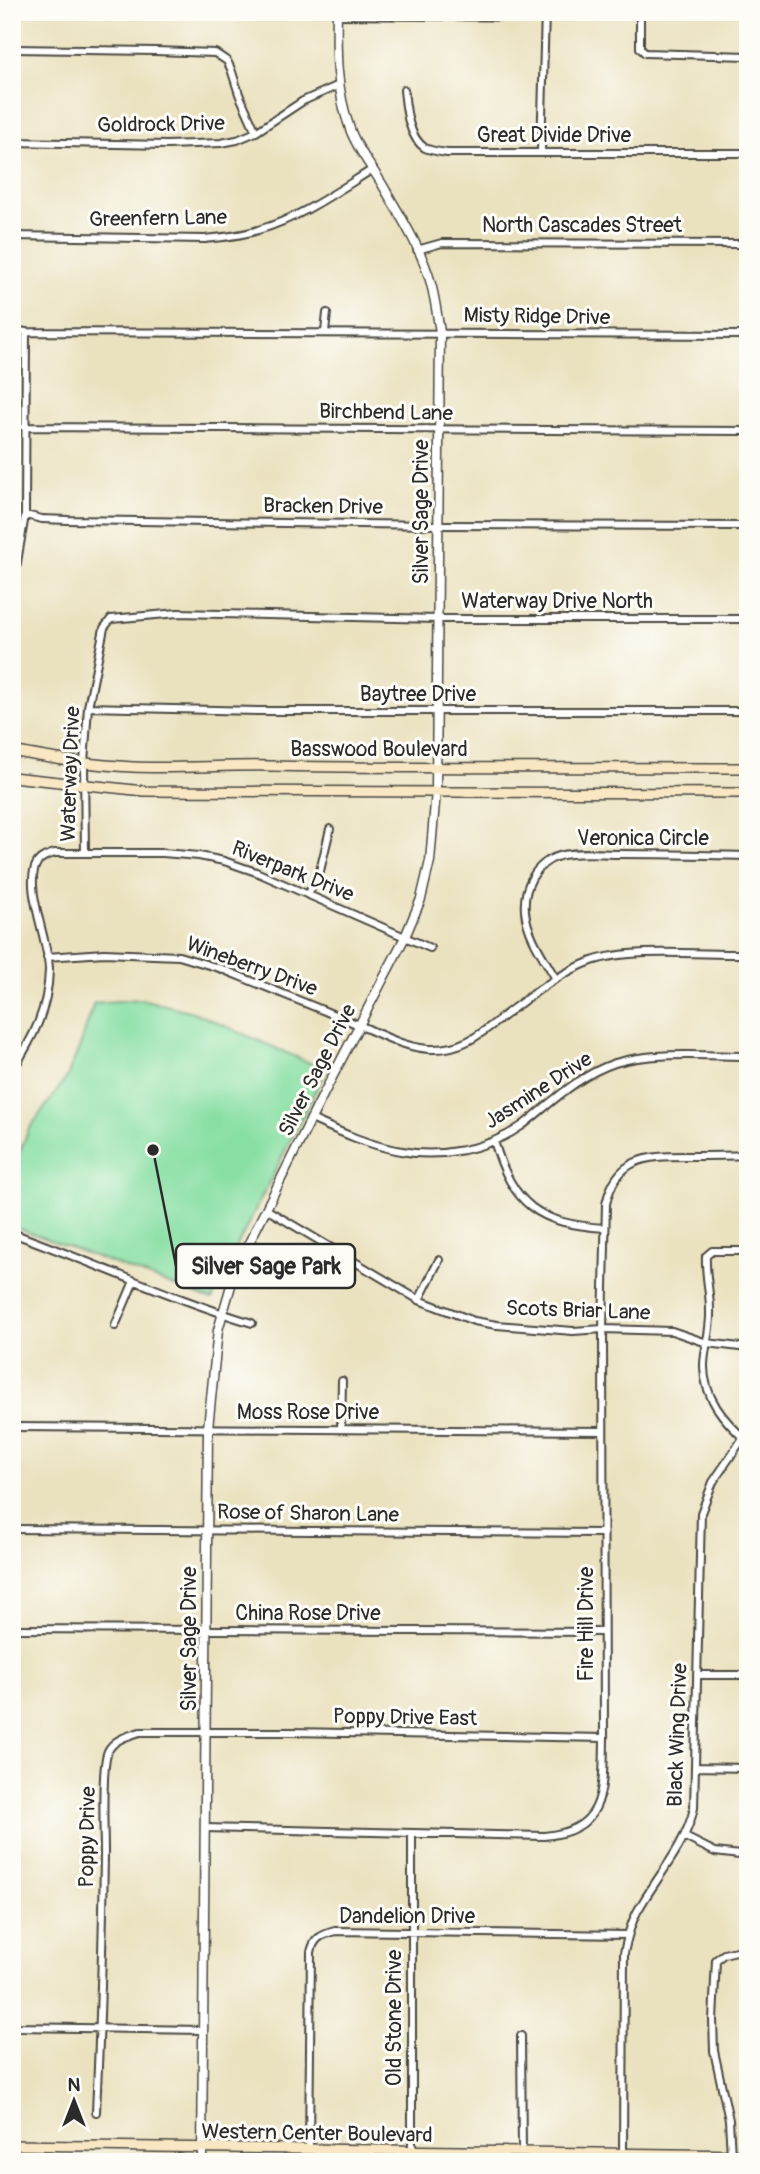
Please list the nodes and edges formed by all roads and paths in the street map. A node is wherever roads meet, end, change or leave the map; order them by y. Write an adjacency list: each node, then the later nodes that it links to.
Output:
1 (640, 12): 5 (street)
2 (337, 13): 3 (street); 6 (street, Silver Sage Drive)
3 (545, 15): 10 (street)
4 (12, 49): 8 (street)
5 (748, 56)
6 (338, 85): 8 (street, Goldrock Drive); 12 (street, Silver Sage Drive)
7 (404, 90): 10 (street, Great Divide Drive)
8 (256, 132): 9 (street, Goldrock Drive)
9 (12, 142)
10 (541, 151): 11 (street, Great Divide Drive)
11 (748, 153)
12 (373, 169): 13 (street, Greenfern Lane); 15 (street, Silver Sage Drive)
13 (12, 236)
14 (748, 244): 15 (street, North Cascades Street)
15 (417, 250): 20 (street, Silver Sage Drive)
16 (327, 313): 19 (street)
17 (12, 330): 18 (street, Misty Ridge Drive)
18 (26, 332): 19 (street, Misty Ridge Drive); 22 (street)
19 (325, 332): 20 (street, Misty Ridge Drive)
20 (440, 332): 21 (street, Misty Ridge Drive); 23 (street, Silver Sage Drive)
21 (748, 335)
22 (24, 427): 23 (street, Birchbend Lane); 25 (street)
23 (439, 430): 24 (street, Birchbend Lane); 26 (street, Silver Sage Drive)
24 (748, 431)
25 (25, 515): 26 (street, Bracken Drive); 28 (street)
26 (438, 526): 27 (street, Bracken Drive); 30 (street, Silver Sage Drive)
27 (748, 526)
28 (12, 592)
29 (114, 618): 30 (street, Waterway Drive North); 32 (street, Waterway Drive)
30 (438, 619): 31 (street, Waterway Drive North); 33 (street, Silver Sage Drive)
31 (748, 619)
32 (88, 707): 33 (street, Baytree Drive); 36 (street, Waterway Drive)
33 (437, 711): 34 (street, Baytree Drive); 37 (street, Silver Sage Drive)
34 (748, 711)
35 (12, 751): 36 (main road, Basswood Boulevard)
36 (84, 763): 37 (main road, Basswood Boulevard); 40 (street, Waterway Drive)
37 (437, 767): 38 (main road, Basswood Boulevard); 41 (street, Silver Sage Drive)
38 (748, 768)
39 (12, 777): 40 (main road, Basswood Boulevard)
40 (85, 786): 41 (main road, Basswood Boulevard); 44 (street, Waterway Drive)
41 (436, 791): 42 (main road, Basswood Boulevard); 47 (street, Silver Sage Drive)
42 (748, 793)
43 (330, 828): 46 (street)
44 (85, 853): 46 (street, Riverpark Drive); 50 (street, Riverpark Drive)
45 (748, 856): 51 (street, Veronica Circle)
46 (308, 895): 47 (street, Riverpark Drive)
47 (405, 937): 48 (street, Riverpark Drive); 52 (street, Silver Sage Drive)
48 (430, 948)
49 (748, 954): 51 (street, Wineberry Drive)
50 (47, 957): 52 (street, Wineberry Drive); 54 (street)
51 (556, 979): 52 (street, Wineberry Drive)
52 (359, 1025): 55 (street, Silver Sage Drive)
53 (748, 1056): 56 (street, Jasmine Drive)
54 (12, 1070)
55 (311, 1119): 56 (street, Jasmine Drive); 58 (street, Silver Sage Drive)
56 (494, 1141): 59 (street)
57 (748, 1156): 59 (street, Fire Hill Drive)
58 (266, 1209): 64 (street, Scots Briar Lane); 65 (street, Silver Sage Drive)
59 (605, 1228): 68 (street, Fire Hill Drive)
60 (12, 1233): 63 (street)
61 (748, 1251): 69 (street)
62 (439, 1260): 64 (street)
63 (134, 1280): 65 (street); 67 (street)
64 (419, 1300): 68 (street, Scots Briar Lane)
65 (223, 1314): 66 (street); 73 (street, Silver Sage Drive)
66 (253, 1323)
67 (115, 1326)
68 (603, 1329): 69 (street, Scots Briar Lane); 75 (street, Fire Hill Drive)
69 (707, 1343): 70 (street, Scots Briar Lane); 76 (street)
70 (748, 1348)
71 (342, 1381): 74 (street)
72 (12, 1427): 73 (street, Moss Rose Drive)
73 (208, 1428): 74 (street, Moss Rose Drive); 78 (street, Silver Sage Drive)
74 (341, 1429): 75 (street, Moss Rose Drive)
75 (603, 1431): 79 (street, Fire Hill Drive)
76 (745, 1440): 83 (street, Black Wing Drive)
77 (12, 1529): 78 (street, Rose of Sharon Lane)
78 (207, 1530): 79 (street, Rose of Sharon Lane); 81 (street, Silver Sage Drive)
79 (603, 1533): 82 (street, Fire Hill Drive)
80 (12, 1629): 81 (street, China Rose Drive)
81 (206, 1630): 82 (street, China Rose Drive); 85 (street, Silver Sage Drive)
82 (603, 1632): 86 (street, Fire Hill Drive)
83 (697, 1675): 84 (street); 87 (street, Black Wing Drive)
84 (748, 1675)
85 (206, 1732): 86 (street, Poppy Drive East); 89 (street, Silver Sage Drive); 97 (street, Poppy Drive)
86 (604, 1738): 90 (street, Fire Hill Drive)
87 (695, 1767): 88 (street); 91 (street, Black Wing Drive)
88 (748, 1768)
89 (205, 1828): 90 (street, Fire Hill Drive); 98 (street, Silver Sage Drive)
90 (412, 1833): 93 (street, Old Stone Drive)
91 (685, 1838): 92 (street); 94 (street, Black Wing Drive)
92 (748, 1856)
93 (412, 1932): 94 (street, Dandelion Drive); 103 (street, Dandelion Drive); 108 (street, Old Stone Drive)
94 (628, 1935): 109 (street, Black Wing Drive)
95 (748, 1948): 106 (street)
96 (12, 2024): 97 (street)
97 (100, 2028): 98 (street); 100 (street)
98 (203, 2030): 102 (street, Silver Sage Drive)
99 (521, 2036): 104 (street)
100 (96, 2112)
101 (15, 2145): 102 (main road, Western Center Boulevard)
102 (202, 2149): 103 (main road, Western Center Boulevard); 110 (street, Silver Sage Drive)
103 (309, 2150): 108 (main road, Western Center Boulevard)
104 (522, 2153): 108 (main road, Western Center Boulevard); 109 (main road, Western Center Boulevard)
105 (703, 2155): 106 (main road, Western Center Boulevard); 109 (main road, Western Center Boulevard); 111 (main road)
106 (731, 2155): 107 (main road, Western Center Boulevard)
107 (748, 2155)
108 (412, 2157)
109 (621, 2159)
110 (202, 2162)
111 (713, 2162)

